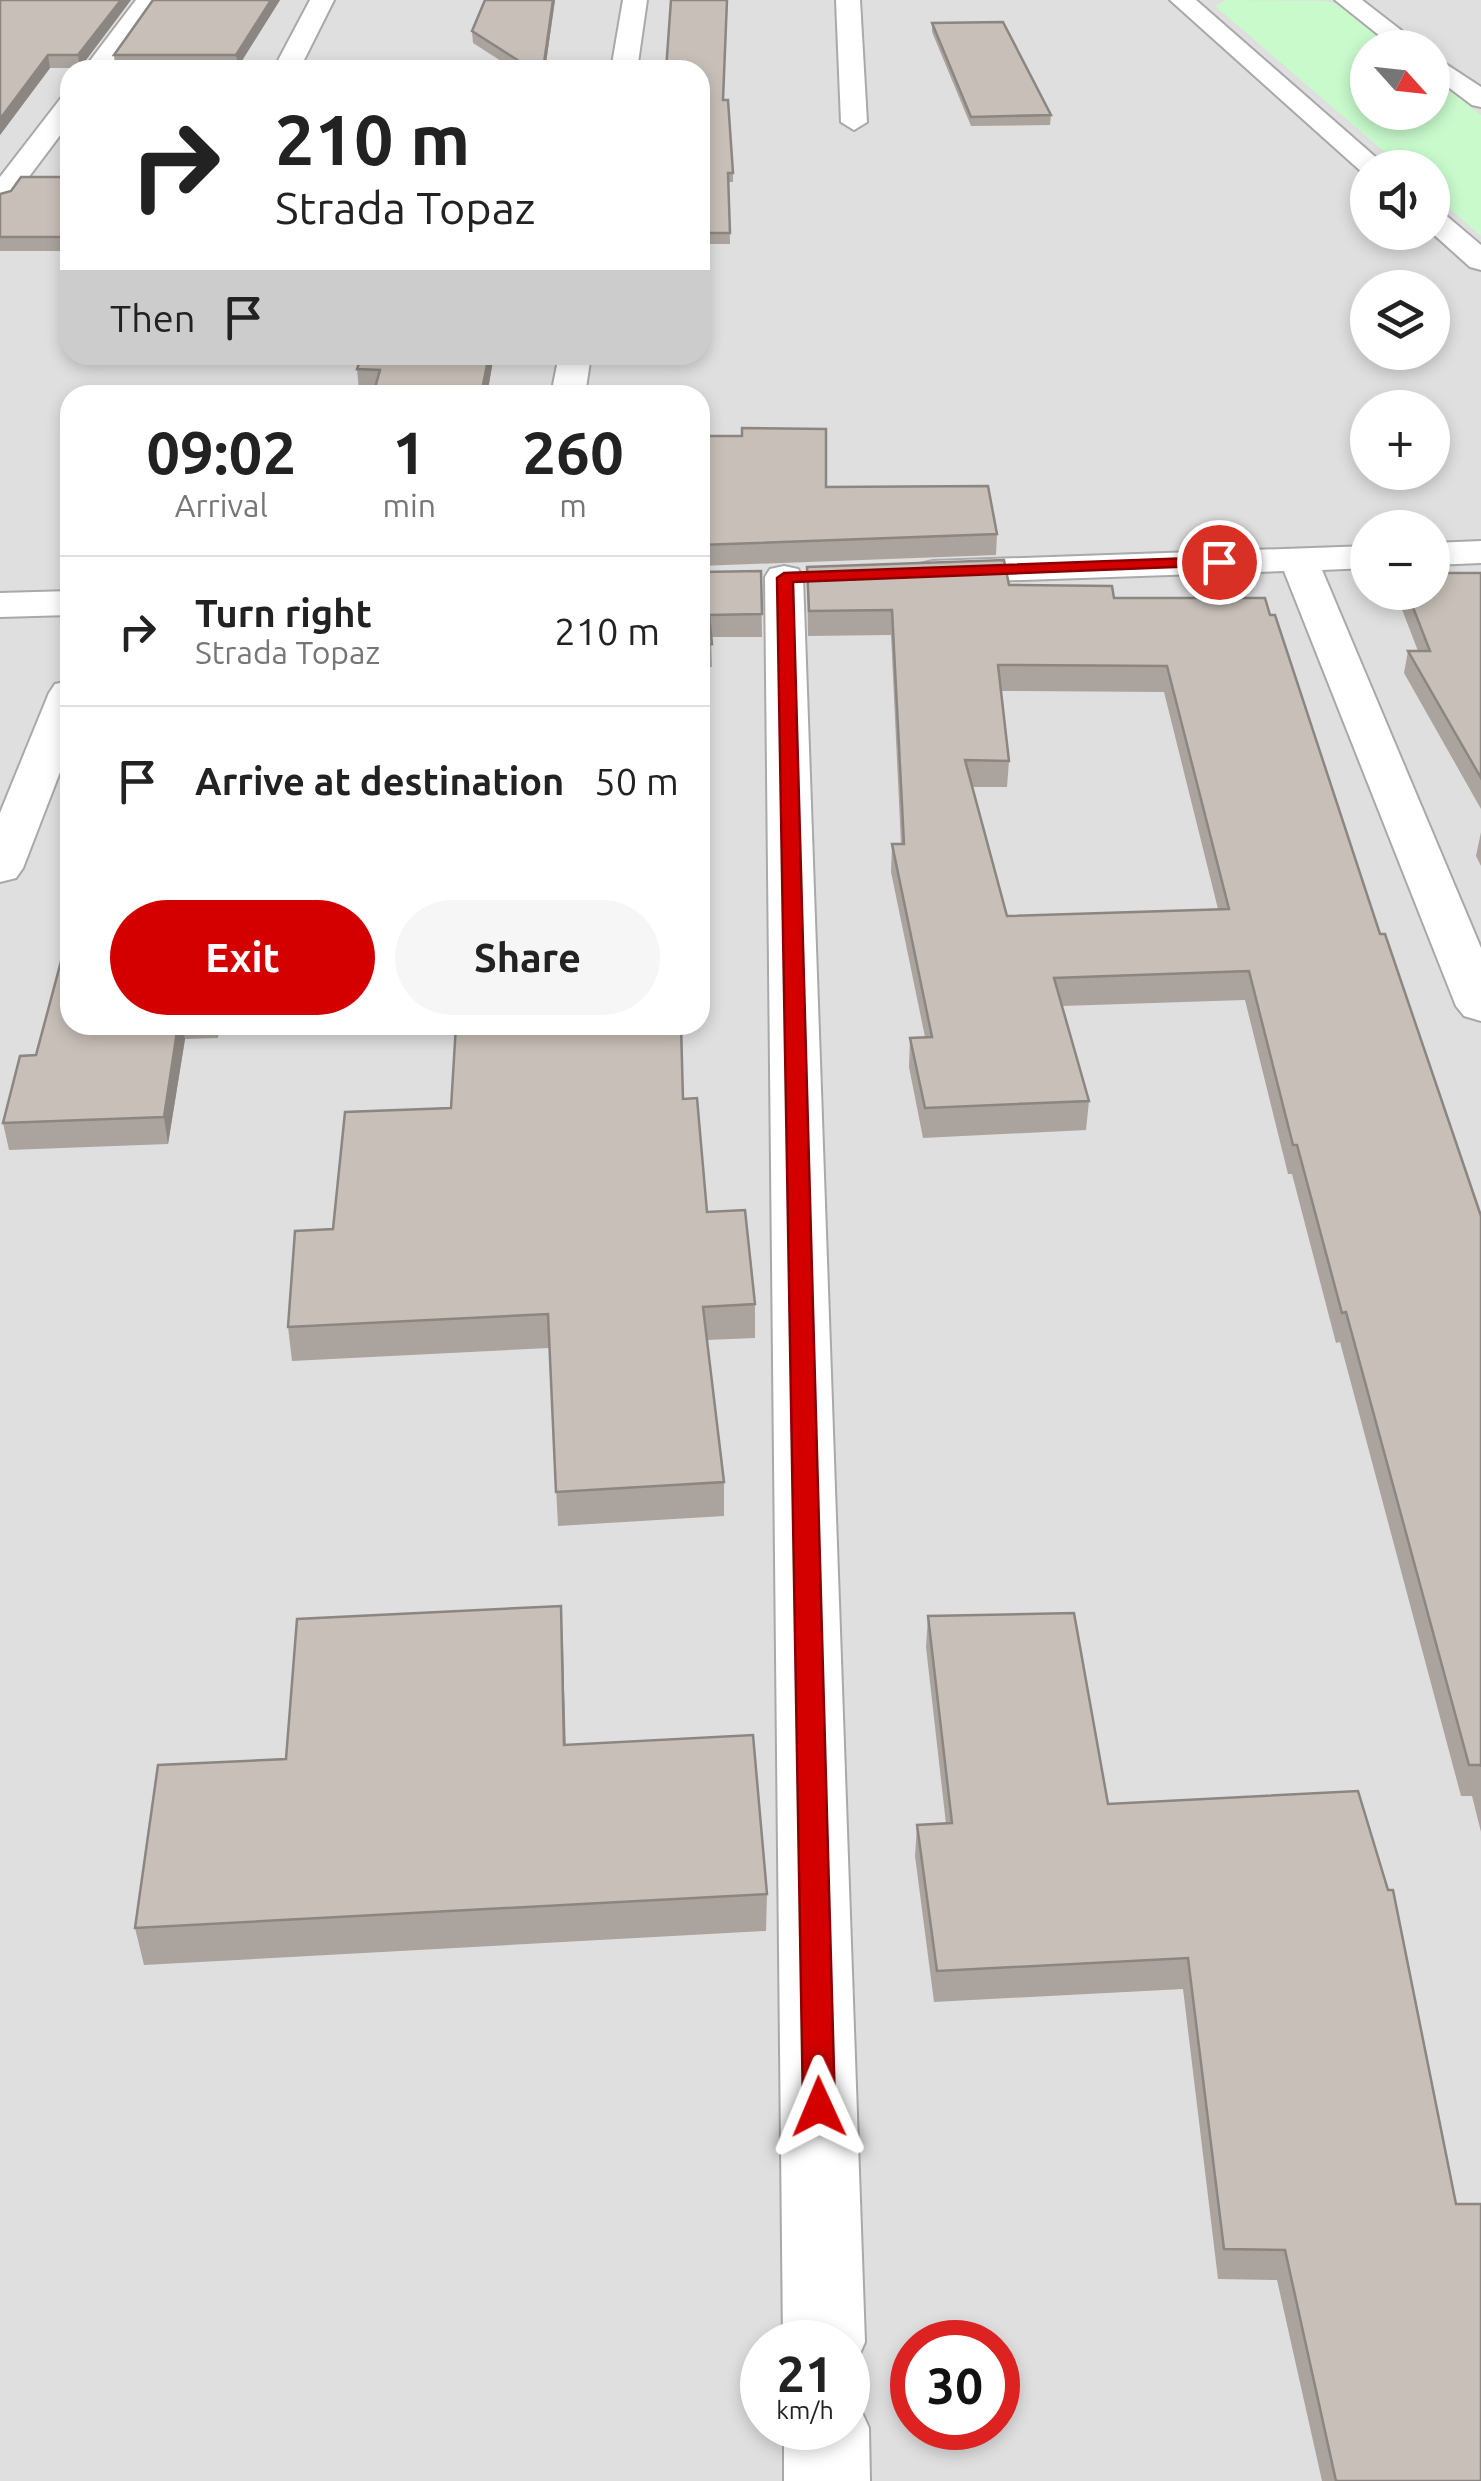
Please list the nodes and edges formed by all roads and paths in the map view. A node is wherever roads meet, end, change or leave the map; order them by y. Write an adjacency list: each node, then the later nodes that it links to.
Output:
1 (148, 0): 8 (street)
2 (322, 0): 9 (street)
3 (634, 0): 10 (street)
4 (848, 0): 14 (street)
5 (1182, 0): 15 (street)
6 (1347, 0): 7 (street)
7 (1388, 30)
8 (103, 60)
9 (291, 60)
10 (625, 60)
11 (1450, 74): 12 (street)
12 (1475, 90)
13 (60, 117): 16 (street)
14 (854, 122)
15 (1353, 150)
16 (0, 196)
17 (1450, 234): 18 (street)
18 (1481, 261)
19 (1481, 552): 20 (street)
20 (1450, 553)
21 (1350, 558): 22 (street)
22 (1298, 559): 23 (street); 29 (street)
23 (903, 573)
24 (786, 577): 30 (street)
25 (60, 602): 26 (street)
26 (0, 605)
27 (60, 718): 28 (street)
28 (0, 868)
29 (1481, 1006)
30 (824, 2320)
31 (826, 2450): 32 (street)
32 (827, 2481)

